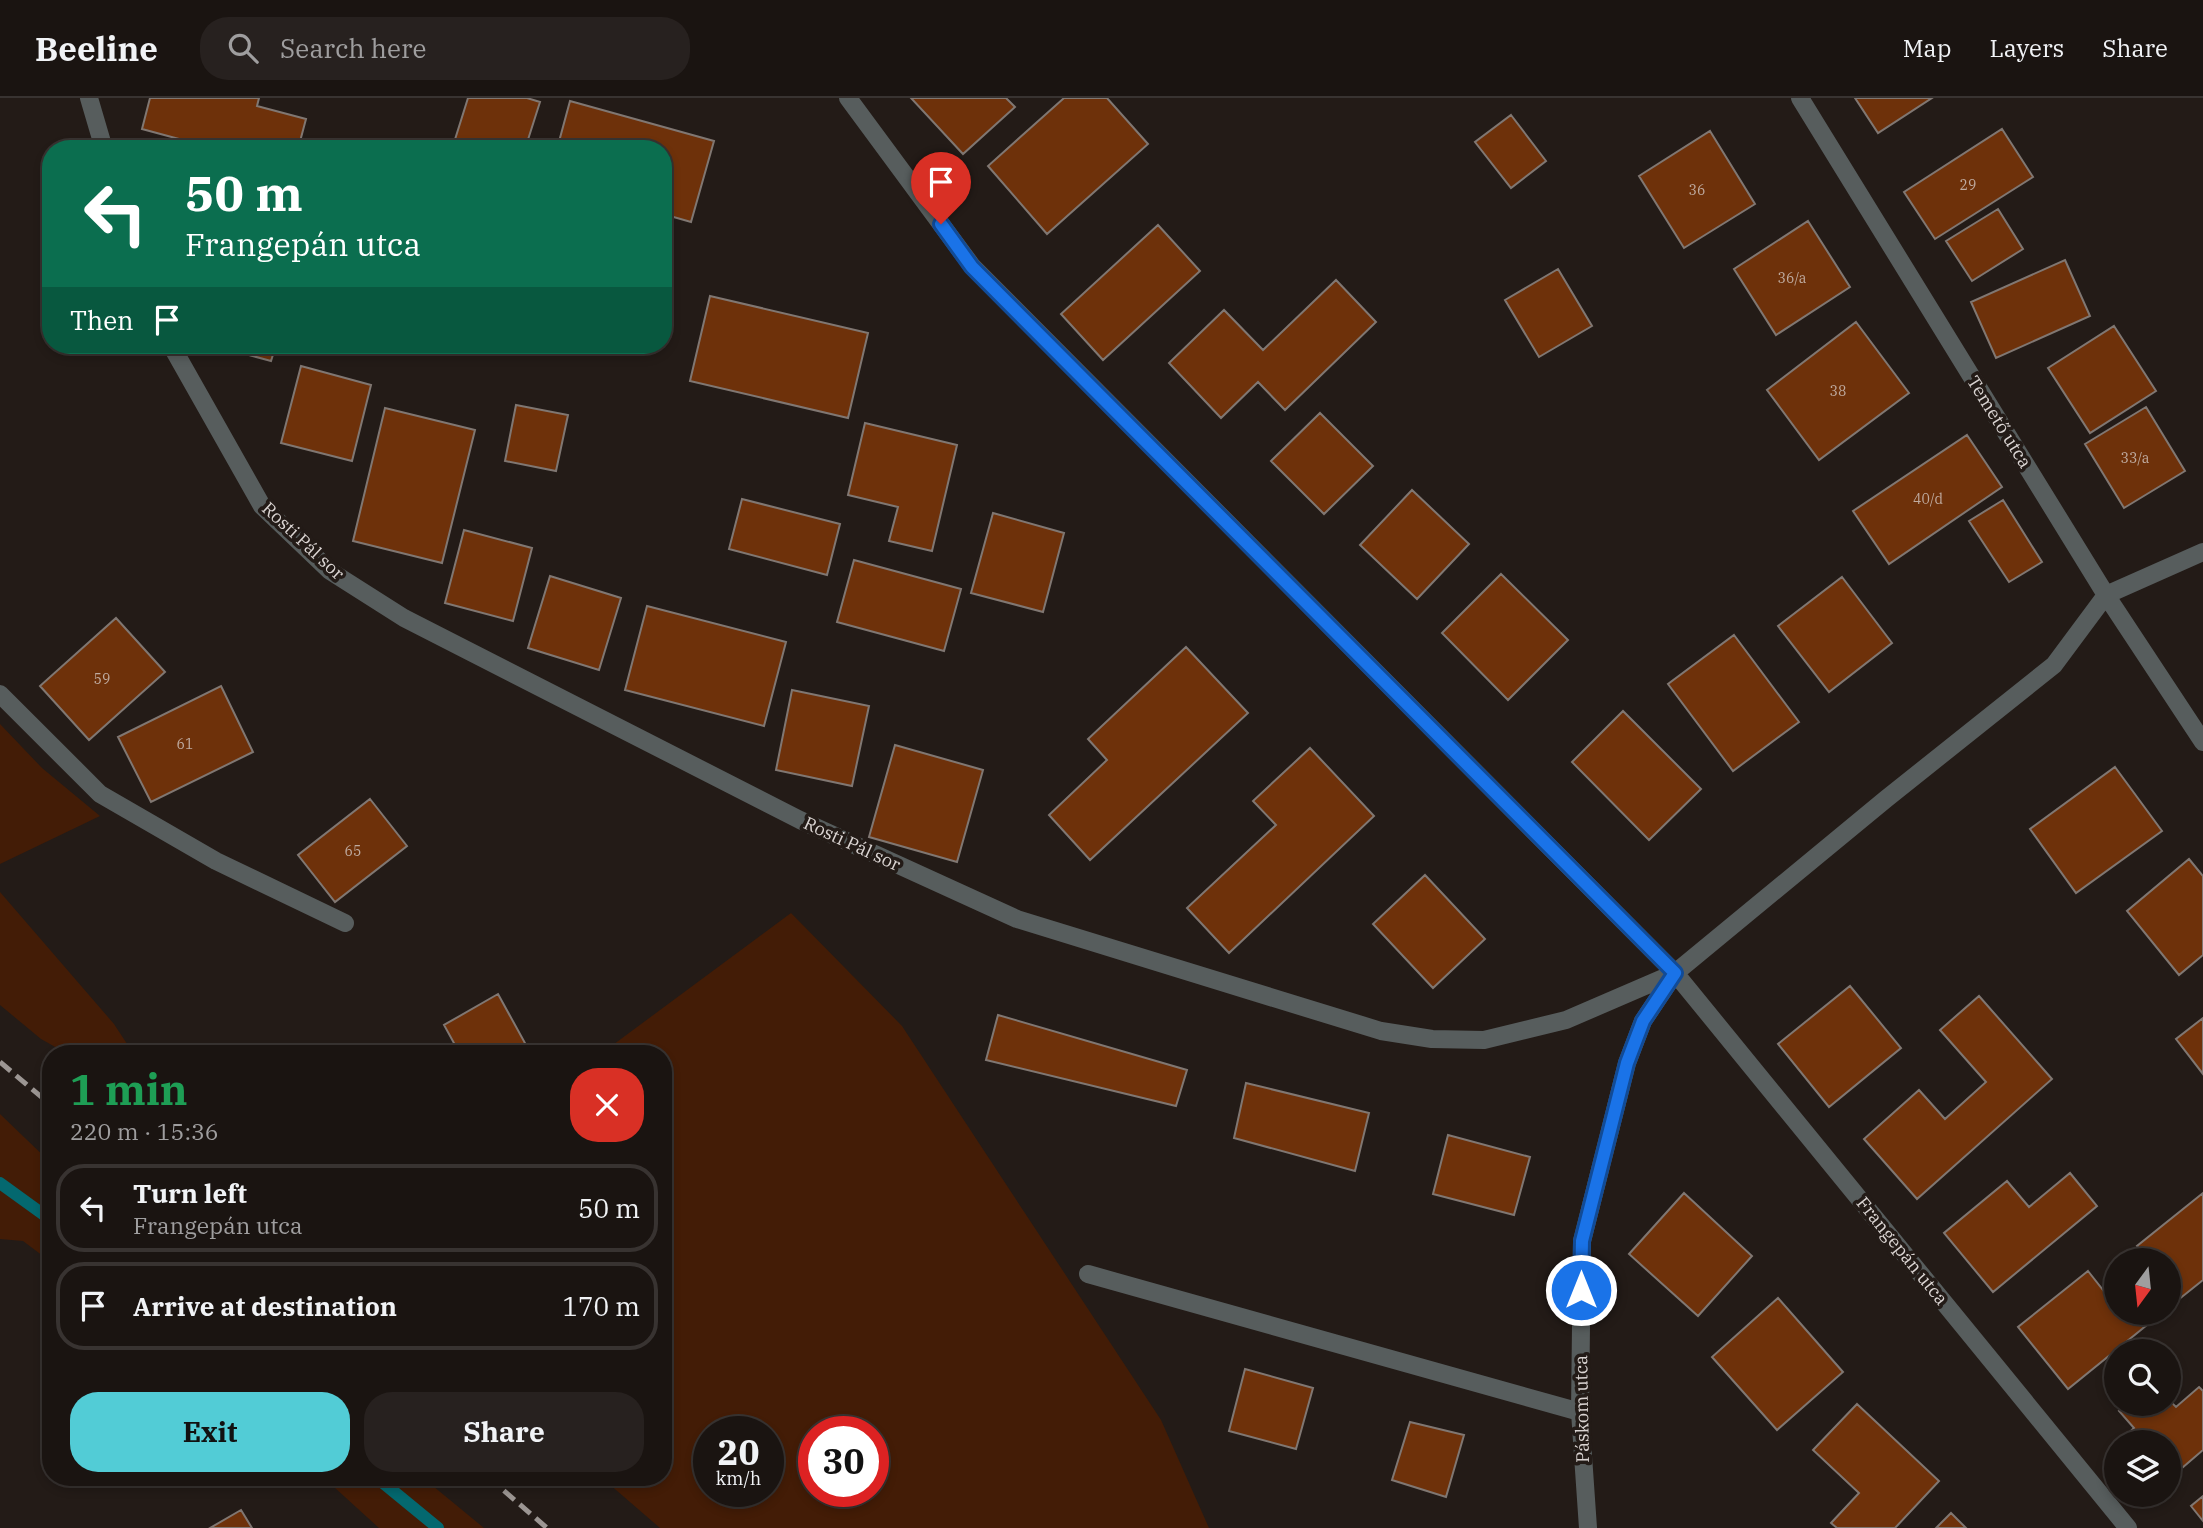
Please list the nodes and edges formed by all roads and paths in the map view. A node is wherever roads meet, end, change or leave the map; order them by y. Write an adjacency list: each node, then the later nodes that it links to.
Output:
1 (89, 98): 4 (street)
2 (848, 98): 11 (street, Frangepán utca)
3 (1800, 98): 7 (street, Temető utca)
4 (101, 140)
5 (177, 354): 11 (street, Rosti Pál sor)
6 (2203, 552): 7 (street)
7 (2106, 595): 9 (street, Temető utca); 11 (street)
8 (0, 694): 10 (street)
9 (2203, 742)
10 (345, 923)
11 (1675, 973): 13 (street, Páskom utca); 15 (street, Frangepán utca)
12 (1088, 1274): 13 (street)
13 (1580, 1412): 14 (street, Páskom utca)
14 (1588, 1528)
15 (2128, 1528)

